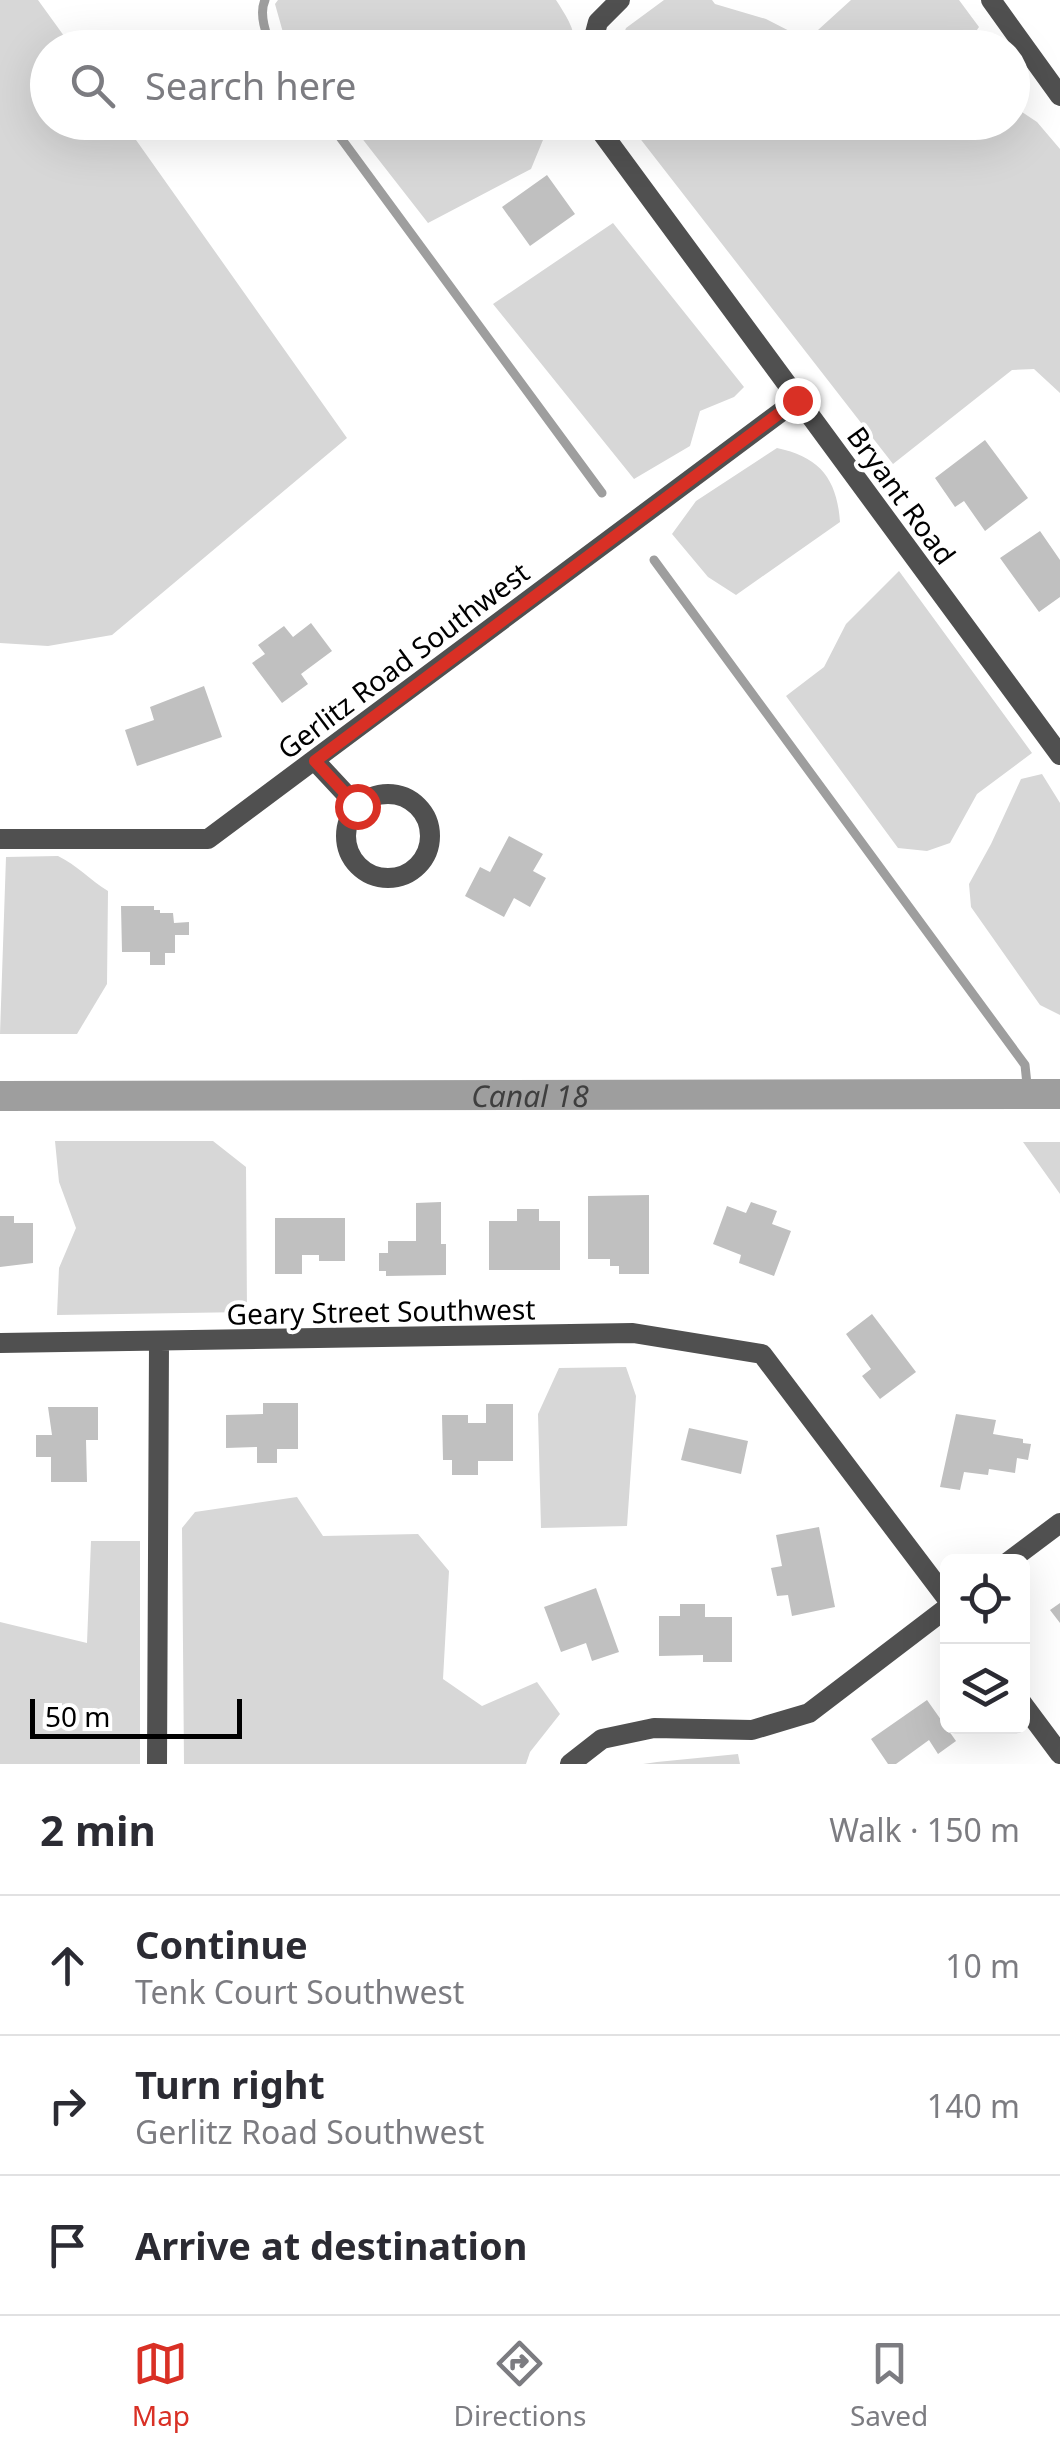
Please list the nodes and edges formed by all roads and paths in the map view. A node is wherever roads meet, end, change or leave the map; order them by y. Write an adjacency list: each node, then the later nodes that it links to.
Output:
1 (620, 0): 3 (street)
2 (991, 0): 4 (street)
3 (596, 30)
4 (1013, 30)
5 (1030, 54): 6 (street)
6 (1060, 96)
7 (607, 140): 8 (street, Bryant Road)
8 (797, 400): 9 (street, Bryant Road); 10 (street, Gerlitz Road Southwest)
9 (1060, 755)
10 (315, 761): 11 (street); 12 (street, Gerlitz Road Southwest)
11 (357, 806): 11 (street)
12 (0, 839)
13 (0, 1343): 14 (street, Geary Street Southwest)
14 (159, 1343): 17 (street, Geary Street Southwest); 21 (street)
15 (1060, 1523): 16 (street)
16 (1019, 1554)
17 (940, 1593)
18 (940, 1610): 22 (street)
19 (1030, 1714): 20 (street)
20 (1060, 1754)
21 (157, 1764)
22 (570, 1764)

